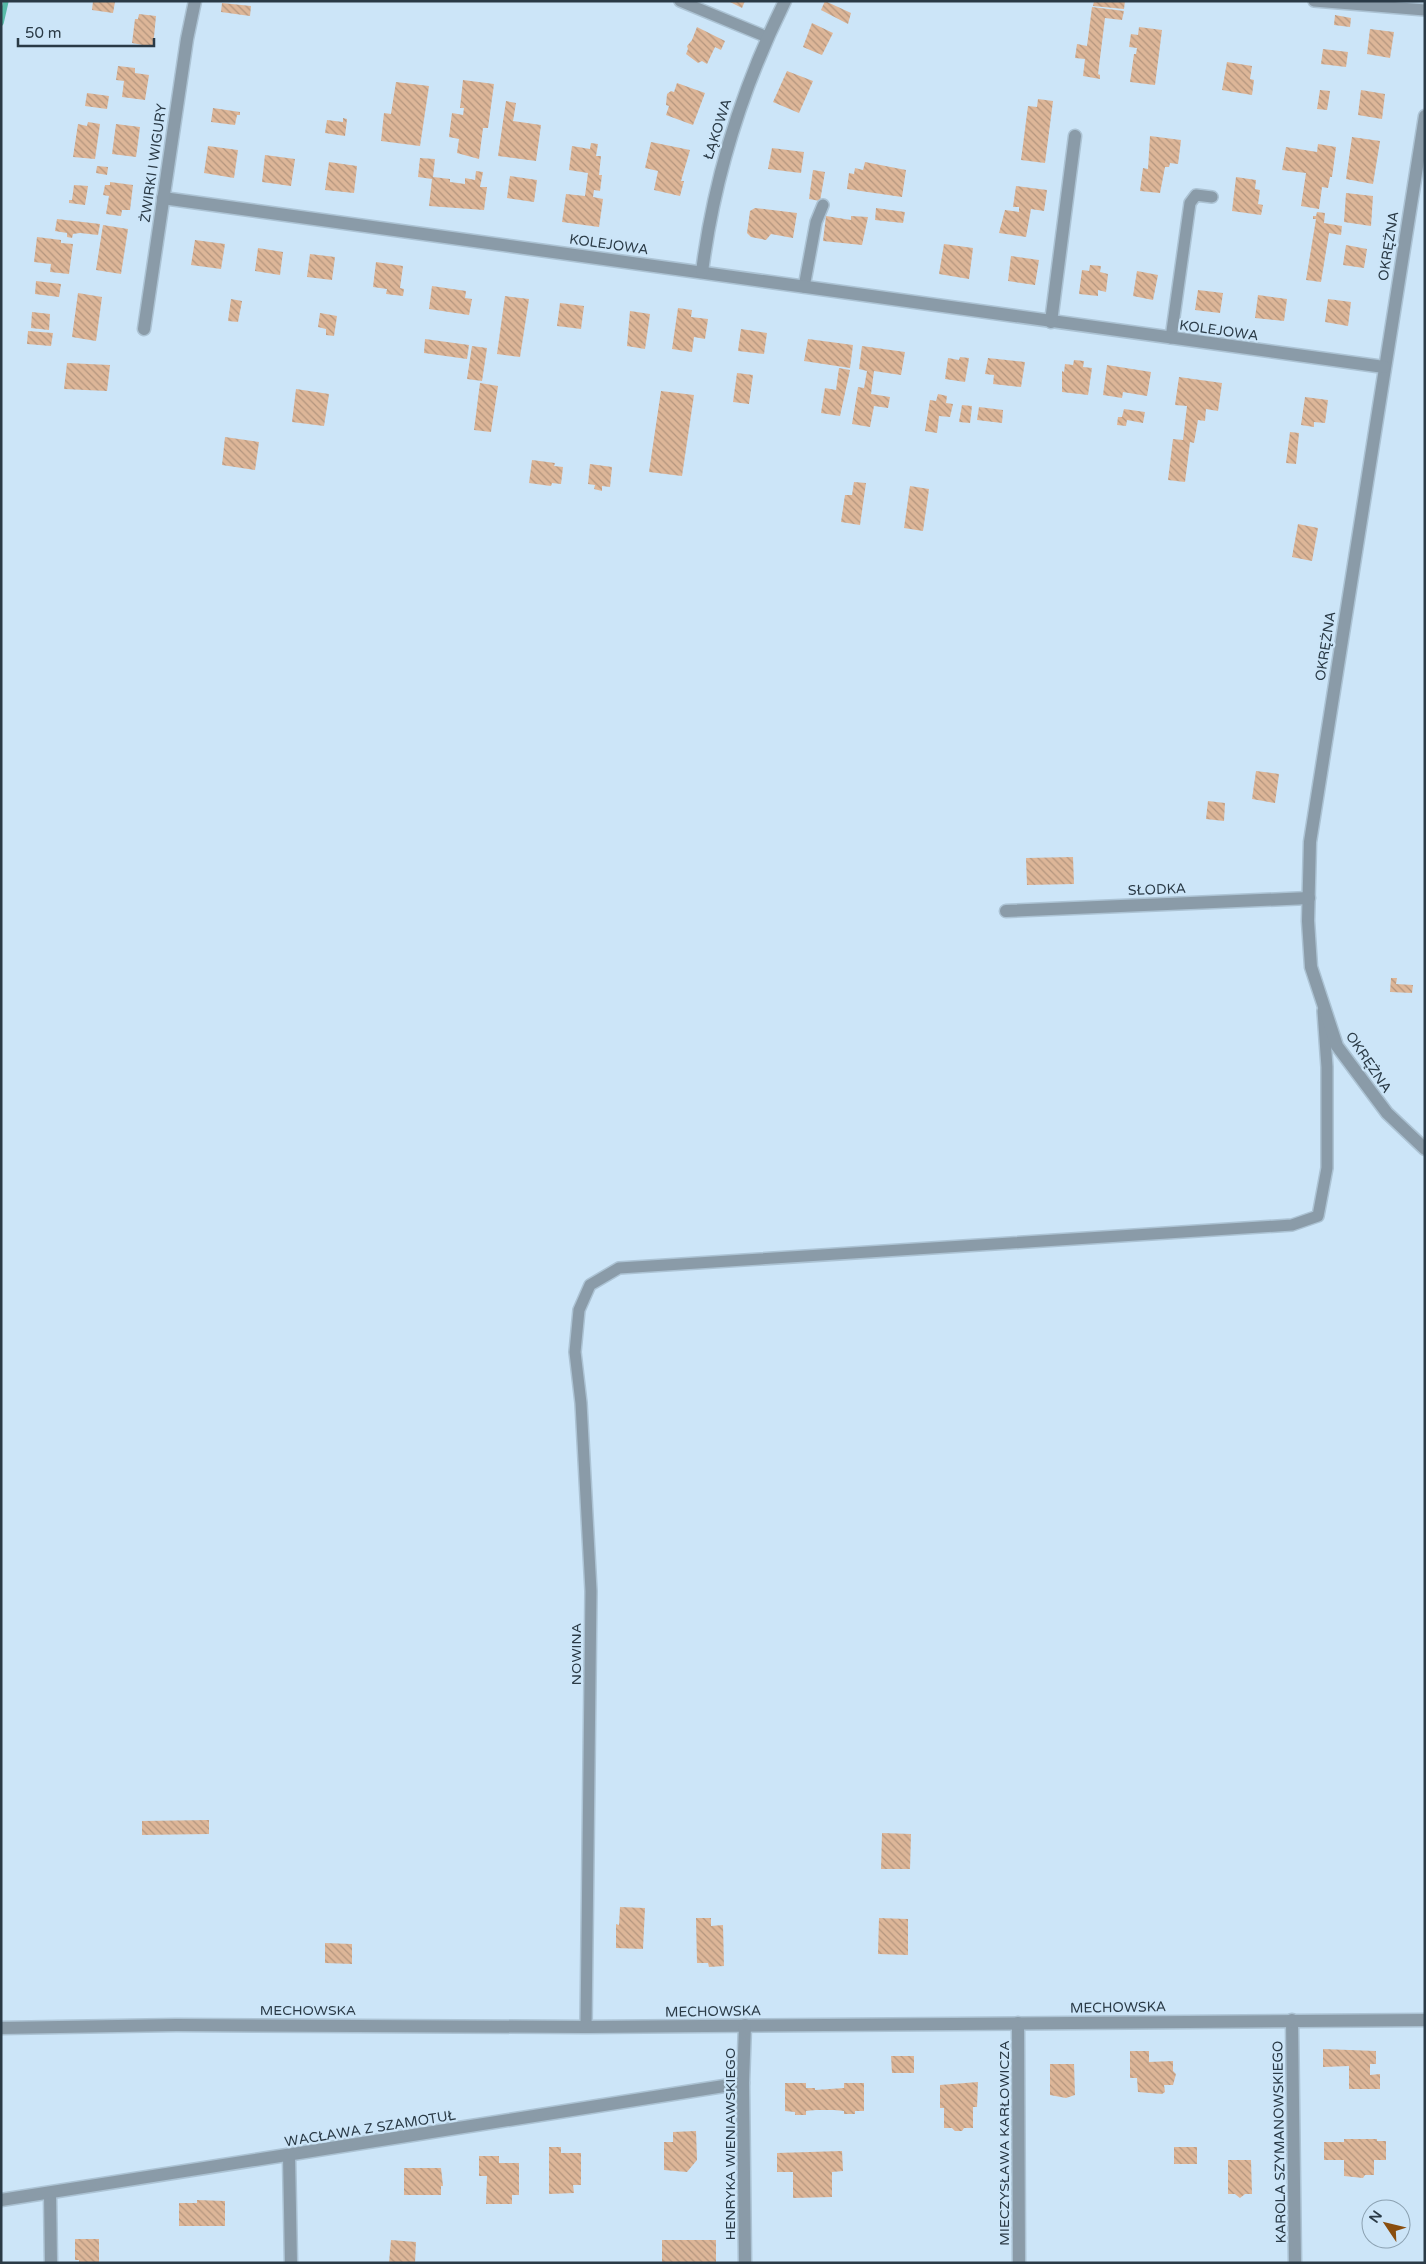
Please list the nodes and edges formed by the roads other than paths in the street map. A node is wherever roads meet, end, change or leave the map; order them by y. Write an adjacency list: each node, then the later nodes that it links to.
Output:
1 (196, 1): 9 (street, ŻWIRKI I WIGURY)
2 (680, 1): 6 (lane)
3 (784, 1): 6 (street, ŁĄKOWA)
4 (1314, 1): 5 (lane)
5 (1425, 10)
6 (767, 37): 12 (street, ŁĄKOWA)
7 (1425, 116): 17 (street, OKRĘŻNA)
8 (1075, 136): 14 (street)
9 (163, 198): 12 (street, KOLEJOWA); 15 (street, ŻWIRKI I WIGURY)
10 (1212, 198): 16 (lane)
11 (823, 205): 13 (lane)
12 (702, 272): 13 (street, KOLEJOWA)
13 (804, 287): 14 (street, KOLEJOWA)
14 (1051, 322): 16 (street, KOLEJOWA)
15 (144, 329)
16 (1171, 338): 17 (street, KOLEJOWA)
17 (1384, 367): 18 (street, OKRĘŻNA)
18 (1309, 898): 19 (street, SŁODKA); 20 (street, OKRĘŻNA)
19 (1006, 911)
20 (1322, 1007): 21 (street, OKRĘŻNA); 26 (lane, NOWINA)
21 (1425, 1148)
22 (1292, 2020): 23 (street, MECHOWSKA); 24 (street, MECHOWSKA); 36 (street, KAROLA SZYMANOWSKIEGO)
23 (1425, 2020)
24 (1018, 2023): 25 (street, MECHOWSKA); 35 (street, MIECZYSŁAWA KARŁOWICZA)
25 (746, 2025): 26 (street, MECHOWSKA); 28 (street, HENRYKA WIENIAWSKIEGO)
26 (586, 2027): 27 (street, MECHOWSKA)
27 (1, 2028)
28 (743, 2083): 29 (street, WACŁAWA Z SZAMOTUŁ); 34 (street, HENRYKA WIENIAWSKIEGO)
29 (289, 2156): 30 (street, WACŁAWA Z SZAMOTUŁ); 33 (street)
30 (50, 2194): 31 (street, WACŁAWA Z SZAMOTUŁ); 32 (street)
31 (1, 2200)
32 (51, 2263)
33 (291, 2263)
34 (745, 2263)
35 (1019, 2263)
36 (1296, 2263)

